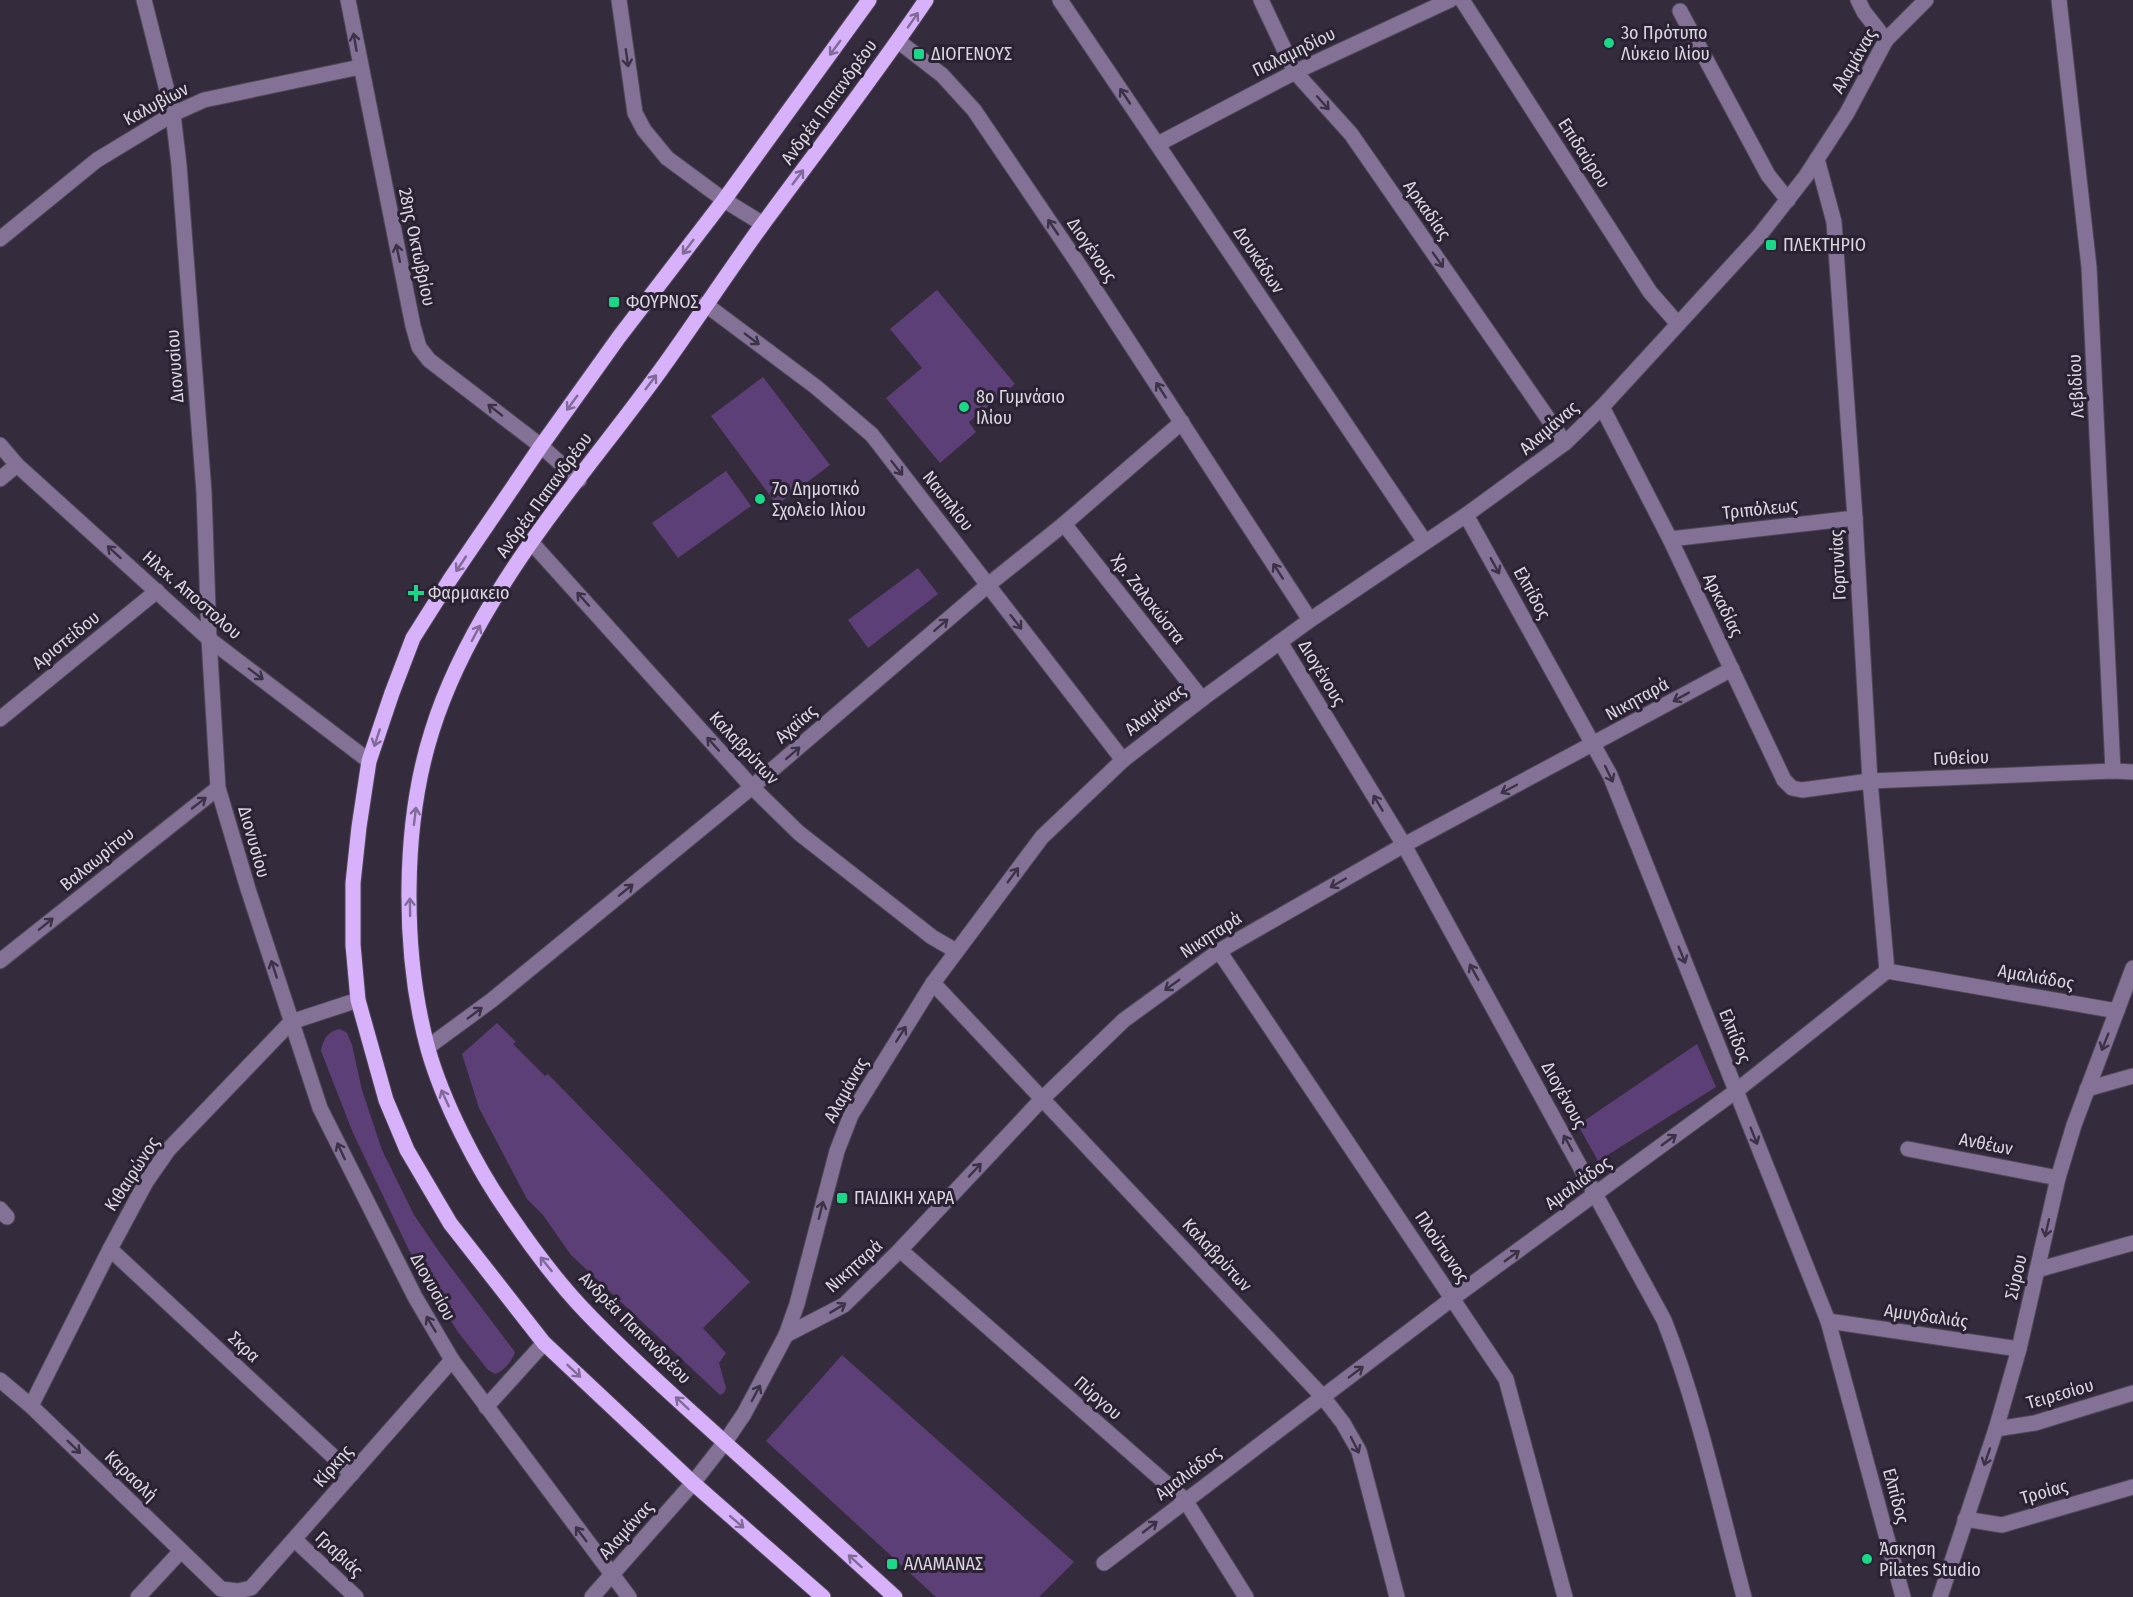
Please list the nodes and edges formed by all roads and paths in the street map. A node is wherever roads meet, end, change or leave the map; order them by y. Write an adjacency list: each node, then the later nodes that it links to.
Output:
1 (144, 0): 18 (street, Διονυσίου)
2 (348, 0): 16 (street, 28ης Οκτωβρίου, one-way to 2)
3 (619, 0): 21 (street, one-way to 21)
4 (868, 0): 21 (main road, Ανδρέα Παπανδρέου, one-way to 21)
5 (927, 0): 15 (main road, Ανδρέα Παπανδρέου, one-way to 5)
6 (1059, 0): 19 (street, Δουκάδων, one-way to 6)
7 (1261, 0): 17 (street, Αρκαδίας)
8 (1450, 0): 17 (street, Παλαμηδίου)
9 (1462, 0): 26 (street, Επιδαύρου)
10 (1858, 0): 14 (street)
11 (1926, 0): 14 (street, Αλαμάνας)
12 (2059, 0): 52 (street, Λεβιδίου)
13 (1680, 11): 22 (street)
14 (1886, 40): 20 (street, Αλαμάνας)
15 (898, 41): 23 (main road, Ανδρέα Παπανδρέου, one-way to 15); 28 (street, Διογένους, one-way to 15)
16 (360, 67): 18 (street, Καλυβίων); 31 (street, 28ης Οκτωβρίου, one-way to 16)
17 (1295, 72): 19 (street, Παλαμηδίου); 29 (street, Αρκαδίας, one-way to 29)
18 (173, 114): 24 (street, Καλυβίων); 44 (street, Διονυσίου)
19 (1158, 144): 40 (street, Δουκάδων)
20 (1817, 159): 22 (street, Αλαμάνας); 36 (street, Γορτυνίας)
21 (724, 200): 23 (street); 31 (main road, Ανδρέα Παπανδρέου, one-way to 31)
22 (1788, 200): 26 (street, Αλαμάνας)
23 (763, 224): 25 (main road, Ανδρέα Παπανδρέου)
24 (0, 238)
25 (705, 304): 34 (main road, Ανδρέα Παπανδρέου, one-way to 25); 41 (street, Ναυπλίου, one-way to 41)
26 (1678, 324): 27 (street, Αλαμάνας)
27 (1602, 407): 29 (street, Αλαμάνας); 38 (street, Αρκαδίας)
28 (1182, 423): 37 (street, Αχαϊας); 43 (street, Διογένους, one-way to 28)
29 (1564, 443): 35 (street, Αλαμάνας)
30 (0, 445): 32 (street, Ηλεκ. Αποστολου)
31 (541, 446): 34 (street, 28ης Οκτωβρίου); 50 (main road, Ανδρέα Παπανδρέου, one-way to 50)
32 (17, 465): 33 (street); 42 (street, Ηλεκ. Αποστολου, one-way to 32)
33 (0, 479)
34 (579, 480): 39 (main road, Ανδρέα Παπανδρέου)
35 (1466, 515): 40 (street, Αλαμάνας); 49 (street, Ελπίδος, one-way to 49)
36 (1855, 518): 38 (street, Τριπόλεως); 54 (street, Γορτυνίας)
37 (1064, 524): 41 (street, Αχαϊας); 47 (street, Χρ. Ζαλοκώστα)
38 (1670, 539): 46 (street, Αρκαδίας)
39 (531, 542): 56 (street, Καλαβρύτων, one-way to 39); 68 (main road, Ανδρέα Παπανδρέου, one-way to 39)
40 (1425, 542): 43 (street, Αλαμάνας)
41 (988, 585): 51 (street, Ναυπλίου, one-way to 51); 56 (street, Αχαϊας, one-way to 41)
42 (157, 591): 44 (street, Ηλεκ. Αποστολου); 48 (street, Αριστείδου)
43 (1310, 620): 45 (street, Αλαμάνας)
44 (209, 639): 50 (street, Ηλεκ. Αποστολου, one-way to 50); 55 (street, Διονυσίου)
45 (1280, 642): 47 (street, Αλαμάνας); 58 (street, Διογένους, one-way to 45)
46 (1732, 669): 49 (street, Νικηταρά, one-way to 49); 57 (street, Αρκαδίας)
47 (1202, 699): 51 (street, Αλαμάνας)
48 (0, 719)
49 (1593, 745): 58 (street, Νικηταρά, one-way to 58); 71 (street, Ελπίδος, one-way to 71)
50 (369, 760): 65 (main road, Ανδρέα Παπανδρέου)
51 (1123, 760): 59 (street, Αλαμάνας, one-way to 51)
52 (2113, 771): 53 (street, Γυθείου); 54 (street, Γυθείου)
53 (2133, 772)
54 (1870, 781): 57 (street, Γυθείου); 63 (street, Γορτυνίας)
55 (218, 788): 61 (street, Βαλαωρίτου, one-way to 55); 67 (street, Διονυσίου, one-way to 55)
56 (752, 788): 59 (street, Καλαβρύτων); 68 (street, Αχαϊας, one-way to 56)
57 (1792, 788)
58 (1404, 845): 60 (street, Νικηταρά, one-way to 60); 75 (street, Διογένους, one-way to 58)
59 (956, 951): 64 (street, Αλαμάνας)
60 (1219, 951): 72 (street, Νικηταρά, one-way to 72); 80 (street, Πλούτωνος)
61 (0, 961)
62 (2133, 968): 66 (street, Σύρου)
63 (1887, 971): 66 (street, Αμαλιάδος); 71 (street, Αμαλιάδος)
64 (933, 983): 72 (street, Καλαβρύτων); 82 (street, Αλαμάνας, one-way to 64)
65 (358, 1000): 67 (street, Κιθαιρώνος); 83 (main road, Ανδρέα Παπανδρέου)
66 (2117, 1011): 70 (street, Σύρου, one-way to 70)
67 (291, 1022): 77 (street, Κιθαιρώνος); 85 (street, Διονυσίου, one-way to 67)
68 (428, 1047): 92 (main road, Ανδρέα Παπανδρέου, one-way to 68)
69 (2133, 1076): 70 (street)
70 (2086, 1089): 74 (street, Σύρου)
71 (1736, 1091): 75 (street, Αμαλιάδος, one-way to 71); 81 (street, Ελπίδος, one-way to 81)
72 (1043, 1098): 78 (street, Νικηταρά, one-way to 72); 88 (street, Καλαβρύτων)
73 (1908, 1149): 74 (street, Ανθέων)
74 (2058, 1178): 79 (street, Σύρου, one-way to 79)
75 (1596, 1194): 80 (street, Αμαλιάδος, one-way to 75); 112 (street, Διογένους)
76 (2133, 1243): 79 (street)
77 (110, 1249): 89 (street, Κιθαιρώνος); 93 (street, Σκρα)
78 (900, 1250): 82 (street, Νικηταρά, one-way to 78); 96 (street, Πύργου)
79 (2037, 1270): 84 (street, Σύρου)
80 (1453, 1298): 88 (street, Αμαλιάδος, one-way to 80); 111 (street, Πλούτωνος)
81 (1828, 1321): 84 (street, Αμυγδαλιάς); 113 (street, Ελπίδος)
82 (786, 1335): 92 (street, Αλαμάνας, one-way to 82)
83 (544, 1342): 90 (street); 94 (main road, Ανδρέα Παπανδρέου, one-way to 94)
84 (2019, 1349): 91 (street, Σύρου)
85 (452, 1360): 90 (street, Διονυσίου); 93 (street, Κίρκης)
86 (0, 1380): 89 (street, Καραολή)
87 (2133, 1393): 91 (street, Τειρεσίου)
88 (1323, 1397): 96 (street, Αμαλιάδος); 110 (street, Καλαβρύτων, one-way to 110)
89 (31, 1406): 99 (street, Καραολή, one-way to 99)
90 (486, 1407): 101 (street, Διονυσίου, one-way to 90)
91 (1996, 1429): 97 (street, Σύρου, one-way to 97)
92 (726, 1443): 94 (street, Αλαμάνας); 108 (main road, Ανδρέα Παπανδρέου, one-way to 92)
93 (352, 1474): 98 (street, Κίρκης)
94 (693, 1483): 101 (street, Αλαμάνας); 107 (main road, Ανδρέα Παπανδρέου, one-way to 107)
95 (2133, 1487): 97 (street, Τροίας)
96 (1185, 1500): 100 (street, Αμαλιάδος, one-way to 96); 109 (street, Πύργου)
97 (1965, 1519): 114 (street, Σύρου)
98 (295, 1540): 102 (street, Κίρκης); 104 (street, Γραβιάς)
99 (181, 1551): 102 (street, Καραολή); 103 (street)
100 (1104, 1563)
101 (612, 1574): 105 (street, Αλαμάνας); 106 (street, Διονυσίου)
102 (238, 1591)
103 (138, 1597)
104 (356, 1597)
105 (592, 1597)
106 (629, 1597)
107 (824, 1597)
108 (895, 1597)
109 (1246, 1597)
110 (1397, 1597)
111 (1565, 1597)
112 (1744, 1597)
113 (1903, 1597)
114 (1940, 1597)

